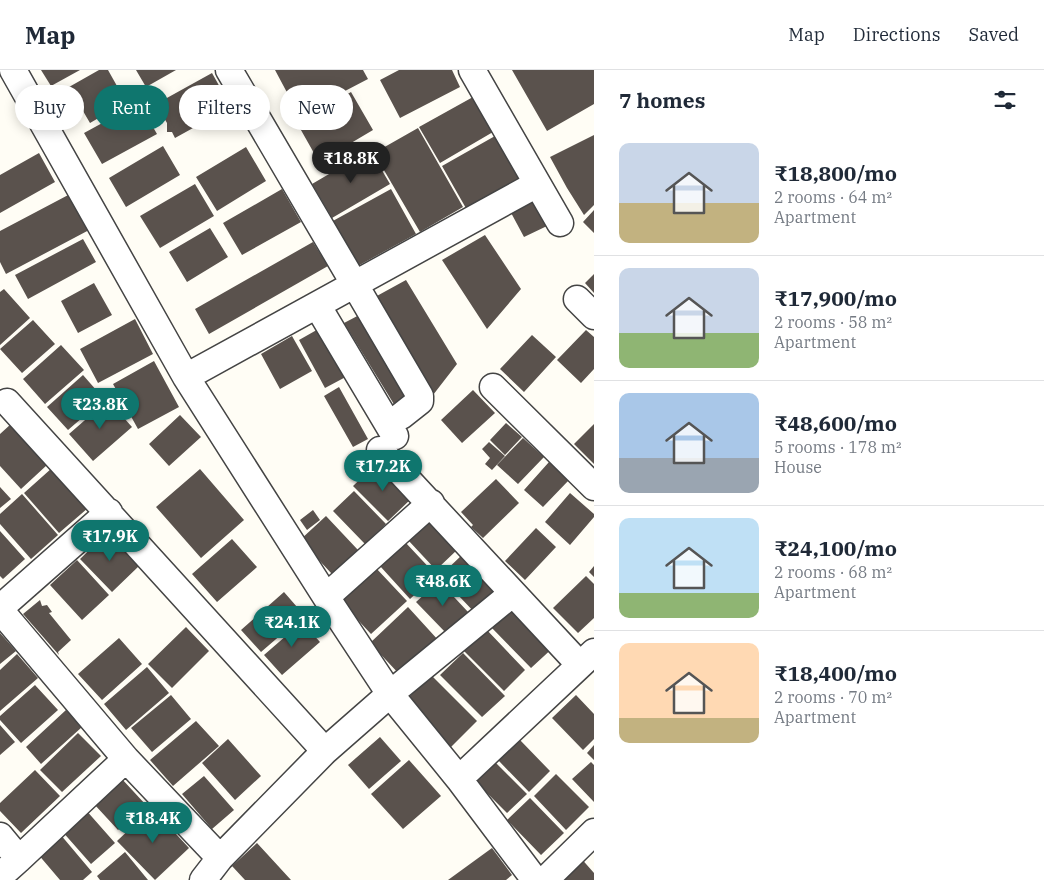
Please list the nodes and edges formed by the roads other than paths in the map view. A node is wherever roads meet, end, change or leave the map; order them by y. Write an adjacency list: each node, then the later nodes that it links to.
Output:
1 (13, 70): 8 (street)
2 (229, 70): 6 (street)
3 (472, 70): 4 (street)
4 (538, 184): 5 (street); 6 (street)
5 (560, 223)
6 (354, 285): 7 (street); 11 (street)
7 (317, 305): 8 (street); 11 (street)
8 (186, 377): 16 (street)
9 (493, 388): 12 (street)
10 (2, 401): 14 (street)
11 (392, 434): 13 (street)
12 (594, 487)
13 (431, 503): 15 (street); 16 (street)
14 (109, 512): 17 (street); 20 (street)
15 (513, 592): 18 (street); 19 (street)
16 (326, 597): 19 (street)
17 (0, 609): 21 (street)
18 (587, 659): 22 (street)
19 (390, 694): 20 (street); 22 (street)
20 (325, 751): 25 (street)
21 (126, 760): 25 (street); 26 (street)
22 (459, 779): 28 (street)
23 (594, 832): 29 (street)
24 (0, 836): 26 (street)
25 (220, 858): 27 (street)
26 (9, 868)
27 (203, 880)
28 (535, 880)
29 (545, 880)

